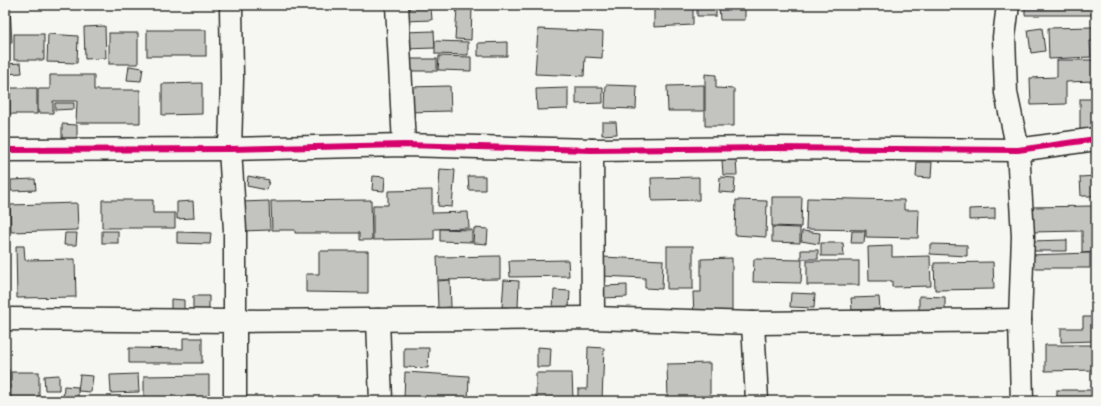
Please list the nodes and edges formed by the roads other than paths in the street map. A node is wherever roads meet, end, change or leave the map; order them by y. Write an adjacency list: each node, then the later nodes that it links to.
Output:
1 (231, 5): 6 (street)
2 (397, 5): 5 (street)
3 (1008, 5): 9 (street)
4 (1096, 139): 9 (street)
5 (404, 145): 6 (street); 8 (street)
6 (230, 149): 7 (street); 14 (street)
7 (5, 150)
8 (592, 150): 9 (street); 10 (street)
9 (1018, 150): 13 (street)
10 (593, 318): 12 (street); 15 (street)
11 (5, 319): 14 (street)
12 (378, 320): 14 (street); 17 (street)
13 (1020, 320): 15 (street); 19 (street)
14 (234, 321): 16 (street)
15 (753, 323): 18 (street)
16 (235, 401)
17 (381, 401)
18 (757, 401)
19 (1022, 401)

